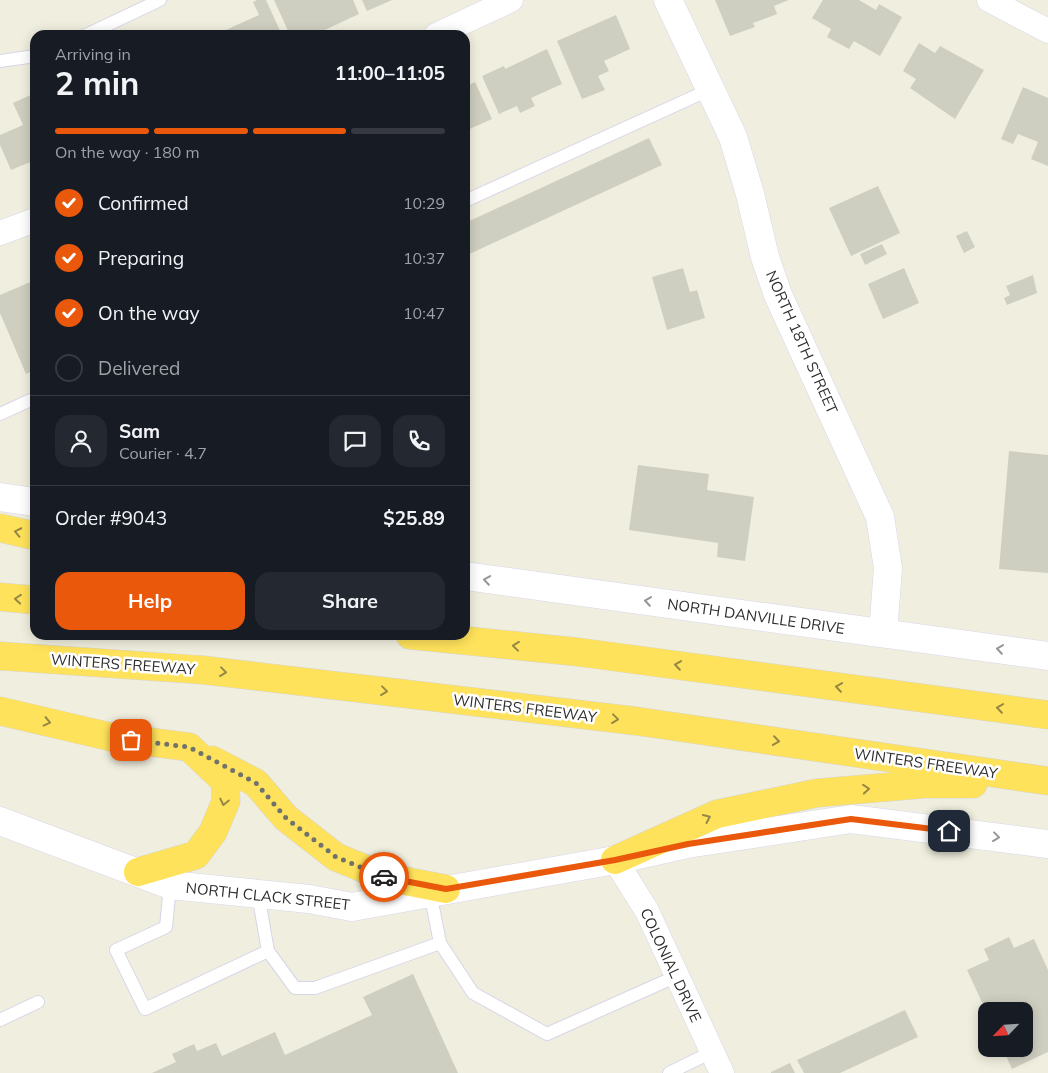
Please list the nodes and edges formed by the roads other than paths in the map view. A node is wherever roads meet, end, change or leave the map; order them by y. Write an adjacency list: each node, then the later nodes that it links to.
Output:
1 (160, 0): 5 (lane)
2 (511, 0): 6 (street)
3 (668, 0): 10 (main road, NORTH 18TH STREET)
4 (988, 0): 7 (street)
5 (97, 30)
6 (447, 30)
7 (1048, 31)
8 (30, 57): 9 (lane)
9 (0, 61)
10 (711, 89): 11 (lane); 23 (main road, NORTH 18TH STREET)
11 (470, 200)
12 (30, 222): 13 (street)
13 (0, 233)
14 (30, 400): 15 (lane)
15 (0, 414)
16 (0, 497): 17 (main road)
17 (30, 501)
18 (0, 528): 19 (highway, one-way to 18)
19 (30, 535)
20 (470, 577): 23 (main road, NORTH DANVILLE DRIVE, one-way to 20)
21 (0, 597): 22 (highway, one-way to 21)
22 (30, 600)
23 (883, 633): 26 (main road, NORTH DANVILLE DRIVE, one-way to 23)
24 (464, 640): 28 (highway, one-way to 24)
25 (0, 656): 30 (highway, WINTERS FREEWAY, one-way to 30)
26 (1048, 656)
27 (0, 711): 29 (highway, one-way to 29)
28 (1048, 715)
29 (189, 747): 35 (highway, one-way to 35); 37 (highway)
30 (1048, 780)
31 (1048, 785): 34 (highway, one-way to 31)
32 (0, 820): 35 (main road, NORTH CLACK STREET)
33 (1048, 844): 34 (main road, NORTH CLACK STREET, one-way to 33)
34 (615, 860): 37 (main road, NORTH CLACK STREET); 41 (street, COLONIAL DRIVE)
35 (138, 872): 36 (main road, NORTH CLACK STREET)
36 (170, 885): 38 (main road, NORTH CLACK STREET); 40 (lane)
37 (438, 891): 38 (main road, NORTH CLACK STREET); 39 (lane)
38 (258, 894): 40 (lane)
39 (440, 942): 40 (lane); 41 (lane)
40 (268, 952)
41 (677, 976): 44 (street, COLONIAL DRIVE)
42 (38, 1002): 43 (lane)
43 (0, 1020)
44 (712, 1052): 45 (lane); 46 (street, COLONIAL DRIVE)
45 (669, 1073)
46 (722, 1073)

